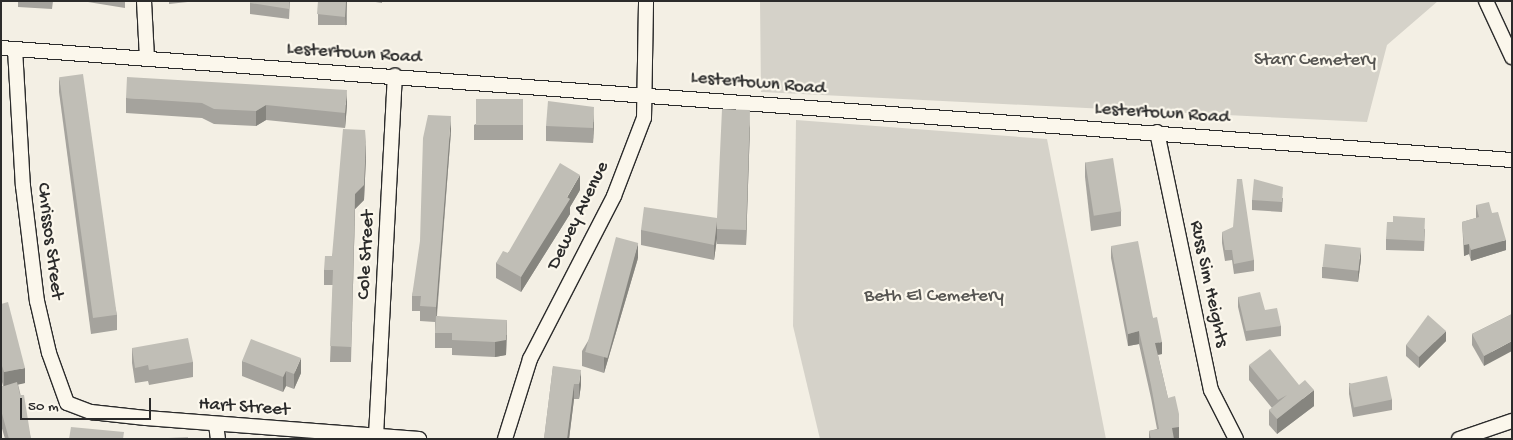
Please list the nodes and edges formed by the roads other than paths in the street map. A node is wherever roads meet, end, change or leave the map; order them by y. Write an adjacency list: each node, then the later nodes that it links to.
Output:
1 (144, 1): 6 (street)
2 (646, 1): 8 (street, Dewey Avenue)
3 (1486, 1): 5 (street)
4 (8, 49): 6 (street, Lestertown Road); 11 (street, Chrissos Street)
5 (1512, 57)
6 (147, 60): 7 (street, Lestertown Road)
7 (396, 75): 8 (street, Lestertown Road); 14 (street, Cole Street)
8 (646, 94): 9 (street, Lestertown Road); 16 (street, Dewey Avenue)
9 (1156, 132): 10 (street, Lestertown Road); 17 (street, Russ Sim Heights)
10 (1512, 160)
11 (67, 403): 13 (street, Hart Street)
12 (1512, 420): 18 (street)
13 (217, 432): 14 (street, Hart Street)
14 (376, 436): 15 (street, Hart Street)
15 (420, 439)
16 (505, 439)
17 (1236, 439)
18 (1459, 439)

